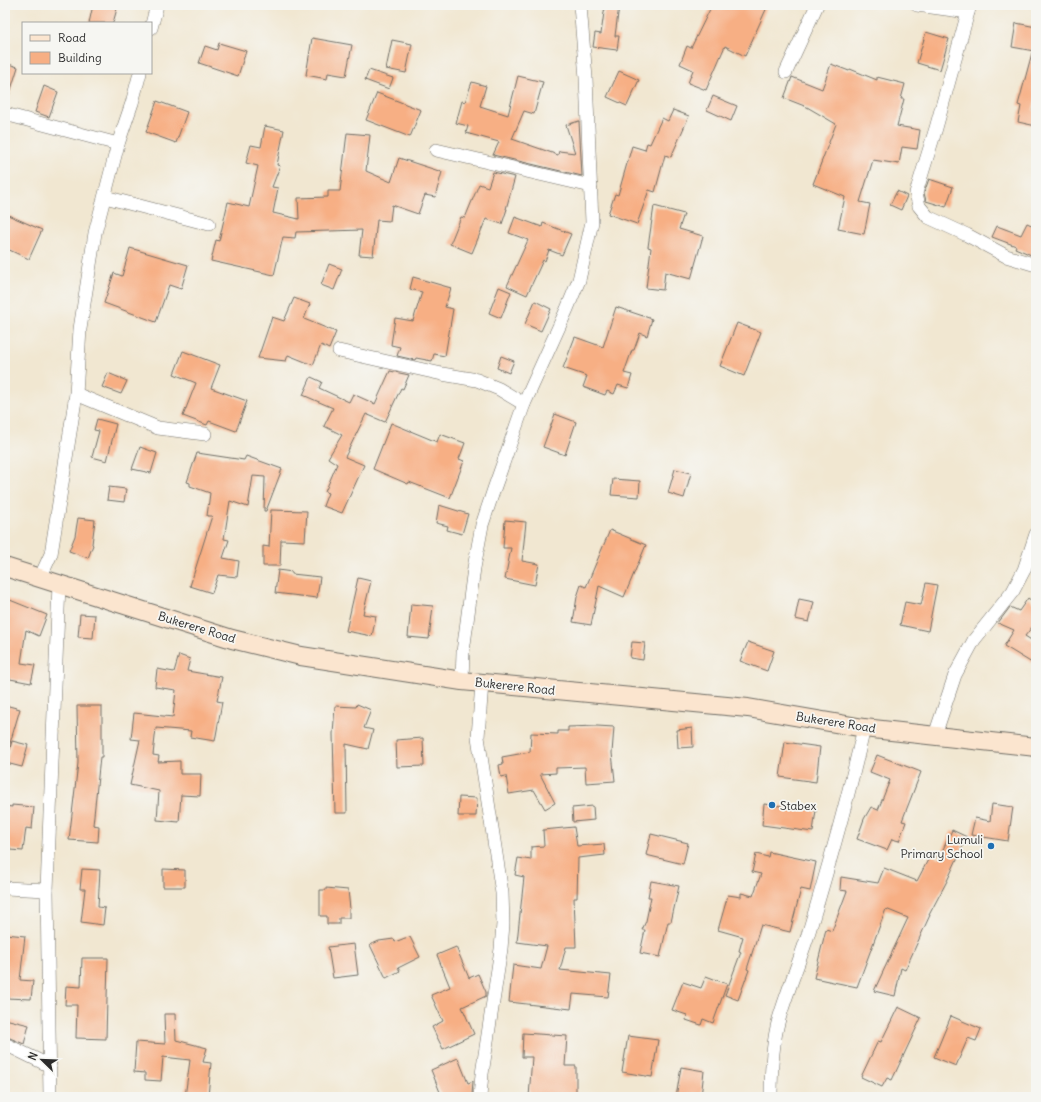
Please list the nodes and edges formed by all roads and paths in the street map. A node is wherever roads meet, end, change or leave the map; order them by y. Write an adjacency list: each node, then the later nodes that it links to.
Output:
1 (157, 5): 6 (street)
2 (580, 5): 12 (street)
3 (817, 5): 7 (street)
4 (916, 5): 5 (street)
5 (969, 8): 15 (street)
6 (152, 24)
7 (786, 72)
8 (140, 74): 10 (street)
9 (5, 114): 10 (street)
10 (118, 144): 13 (street)
11 (436, 150): 12 (street)
12 (591, 186): 18 (street)
13 (105, 197): 14 (street); 17 (street)
14 (209, 224)
15 (1036, 265)
16 (339, 350): 18 (street)
17 (76, 394): 19 (street); 22 (street)
18 (524, 404): 24 (street)
19 (205, 434)
20 (1036, 534): 27 (street)
21 (5, 567): 22 (main road, Bukerere Road)
22 (40, 578): 23 (main road, Bukerere Road)
23 (59, 584): 24 (main road, Bukerere Road); 30 (street)
24 (462, 681): 25 (main road, Bukerere Road)
25 (482, 682): 26 (main road, Bukerere Road); 34 (street)
26 (864, 728): 27 (main road, Bukerere Road); 35 (street)
27 (935, 735): 28 (main road, Bukerere Road)
28 (1036, 747)
29 (5, 888): 30 (street)
30 (47, 890): 32 (street)
31 (5, 1044): 32 (street)
32 (50, 1066): 33 (street)
33 (50, 1097)
34 (480, 1097)
35 (771, 1097)

